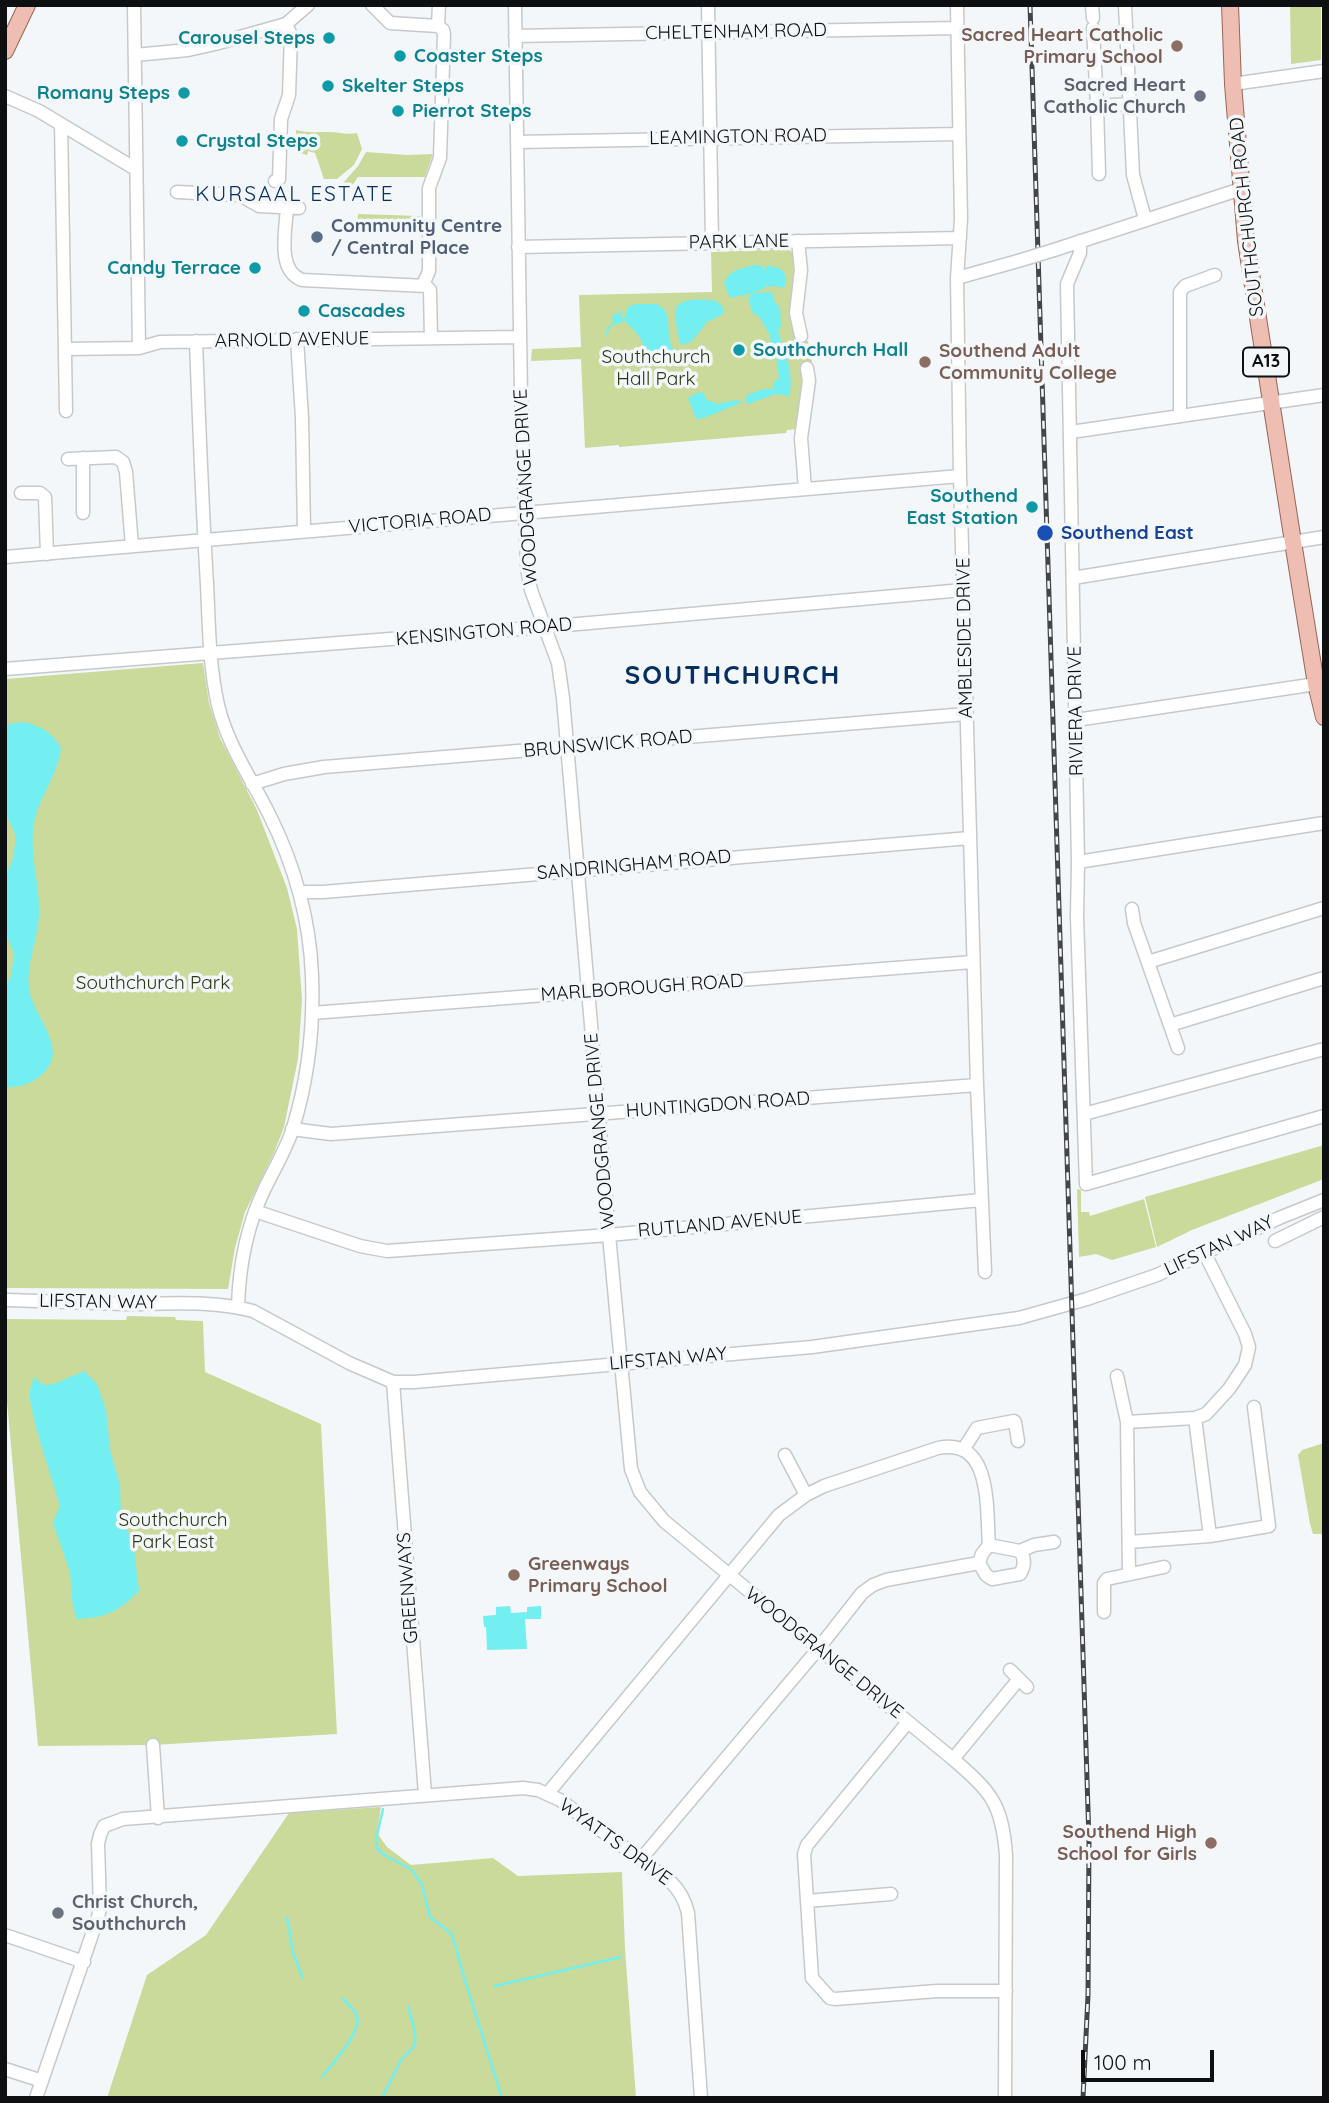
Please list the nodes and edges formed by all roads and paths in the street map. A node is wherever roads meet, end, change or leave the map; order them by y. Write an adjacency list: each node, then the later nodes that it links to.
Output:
1 (27, 5): 17 (main road)
2 (134, 5): 18 (street)
3 (309, 5): 12 (street)
4 (372, 5): 13 (street)
5 (439, 5): 13 (street)
6 (515, 5): 16 (street, WOODGRANGE DRIVE)
7 (708, 5): 15 (street)
8 (957, 5): 14 (street, AMBLESIDE DRIVE)
9 (1125, 5): 22 (street)
10 (1230, 5): 20 (main road, SOUTHCHURCH ROAD / A13)
11 (1093, 17): 23 (street)
12 (286, 24): 18 (street); 29 (street)
13 (438, 26): 41 (street)
14 (957, 28): 15 (street, CHELTENHAM ROAD); 25 (street, AMBLESIDE DRIVE)
15 (708, 32): 16 (street, CHELTENHAM ROAD); 26 (street)
16 (515, 36): 27 (street, WOODGRANGE DRIVE)
17 (5, 51)
18 (135, 55): 28 (street)
19 (1324, 71): 20 (street)
20 (1233, 84): 31 (main road, SOUTHCHURCH ROAD / A13)
21 (5, 96): 24 (street)
22 (1130, 104): 23 (street); 33 (street)
23 (1097, 106): 30 (street)
24 (61, 124): 28 (street); 48 (street)
25 (959, 134): 26 (street, LEAMINGTON ROAD); 34 (street, AMBLESIDE DRIVE)
26 (710, 138): 27 (street, LEAMINGTON ROAD); 37 (street)
27 (517, 142): 38 (street, WOODGRANGE DRIVE)
28 (135, 168): 47 (street)
29 (282, 173)
30 (1099, 174)
31 (1241, 189): 33 (street); 51 (main road, SOUTHCHURCH ROAD / A13)
32 (177, 192): 41 (street)
33 (1145, 219): 36 (street)
34 (960, 238): 35 (street, PARK LANE); 40 (street, AMBLESIDE DRIVE)
35 (798, 241): 37 (street, PARK LANE); 42 (street)
36 (1080, 241): 40 (street, bridge); 54 (street, RIVIERA DRIVE)
37 (712, 242): 38 (street, PARK LANE)
38 (518, 247): 43 (street, WOODGRANGE DRIVE)
39 (1215, 275): 53 (street)
40 (957, 278): 57 (street, AMBLESIDE DRIVE)
41 (423, 285): 44 (street)
42 (801, 336)
43 (520, 337): 44 (street, ARNOLD AVENUE); 60 (street, WOODGRANGE DRIVE)
44 (431, 338): 45 (street, ARNOLD AVENUE)
45 (297, 339): 46 (street, ARNOLD AVENUE); 62 (street)
46 (196, 341): 47 (street, ARNOLD AVENUE); 64 (street)
47 (139, 348): 48 (street, ARNOLD AVENUE)
48 (65, 349): 52 (street)
49 (807, 368): 58 (street)
50 (1324, 395): 51 (street)
51 (1271, 404): 53 (street); 65 (main road, SOUTHCHURCH ROAD / A13)
52 (66, 411)
53 (1180, 416): 54 (street)
54 (1071, 432): 69 (street, RIVIERA DRIVE)
55 (83, 458): 56 (street); 61 (street); 66 (street)
56 (68, 459)
57 (960, 476): 58 (street, VICTORIA ROAD); 70 (street, AMBLESIDE DRIVE)
58 (805, 489): 60 (street, VICTORIA ROAD)
59 (21, 493): 67 (street)
60 (525, 512): 62 (street, VICTORIA ROAD); 71 (street, WOODGRANGE DRIVE)
61 (83, 513)
62 (304, 531): 64 (street, VICTORIA ROAD)
63 (1324, 537): 65 (street)
64 (205, 540): 66 (street, VICTORIA ROAD); 72 (street)
65 (1293, 542): 69 (street); 74 (main road, SOUTHCHURCH ROAD / A13)
66 (132, 546): 67 (street, VICTORIA ROAD)
67 (47, 554): 68 (street, VICTORIA ROAD)
68 (5, 557)
69 (1073, 578): 77 (street, RIVIERA DRIVE)
70 (963, 590): 71 (street, KENSINGTON ROAD); 75 (street, AMBLESIDE DRIVE)
71 (544, 627): 72 (street, KENSINGTON ROAD); 78 (street, WOODGRANGE DRIVE)
72 (211, 654): 73 (street, KENSINGTON ROAD); 79 (street)
73 (5, 669)
74 (1319, 680): 76 (main road, SOUTHCHURCH ROAD / A13); 77 (street)
75 (966, 714): 78 (street, BRUNSWICK ROAD); 81 (street, AMBLESIDE DRIVE)
76 (1324, 717)
77 (1076, 720): 82 (street, RIVIERA DRIVE)
78 (567, 747): 79 (street, BRUNSWICK ROAD); 83 (street, WOODGRANGE DRIVE)
79 (252, 784): 84 (street)
80 (1324, 823): 82 (street)
81 (970, 838): 83 (street, SANDRINGHAM ROAD); 87 (street, AMBLESIDE DRIVE)
82 (1079, 862): 97 (street, RIVIERA DRIVE)
83 (578, 870): 84 (street, SANDRINGHAM ROAD); 90 (street, WOODGRANGE DRIVE)
84 (299, 892): 91 (street)
85 (1324, 908): 88 (street)
86 (1133, 916): 88 (street)
87 (973, 962): 90 (street, MARLBOROUGH ROAD); 95 (street, AMBLESIDE DRIVE)
88 (1148, 962): 92 (street)
89 (1324, 978): 92 (street)
90 (588, 992): 91 (street, MARLBOROUGH ROAD); 96 (street, WOODGRANGE DRIVE)
91 (312, 1013): 99 (street)
92 (1170, 1025): 93 (street)
93 (1178, 1048)
94 (1324, 1049): 97 (street)
95 (977, 1085): 96 (street, HUNTINGDON ROAD); 100 (street, AMBLESIDE DRIVE)
96 (599, 1114): 99 (street, HUNTINGDON ROAD); 104 (street, WOODGRANGE DRIVE)
97 (1083, 1114): 98 (street, RIVIERA DRIVE)
98 (1324, 1116)
99 (292, 1129): 102 (street)
100 (981, 1200): 104 (street, RUTLAND AVENUE); 107 (street, AMBLESIDE DRIVE)
101 (1324, 1200): 106 (street, LIFSTAN WAY)
102 (255, 1211): 104 (street, RUTLAND AVENUE); 109 (street)
103 (1324, 1217): 105 (street, LIFSTAN WAY)
104 (609, 1235): 110 (street, WOODGRANGE DRIVE)
105 (1275, 1241)
106 (1205, 1254): 110 (street, LIFSTAN WAY); 114 (street)
107 (985, 1272)
108 (5, 1300): 109 (street, LIFSTAN WAY)
109 (238, 1307): 112 (street, LIFSTAN WAY)
110 (621, 1363): 112 (street, LIFSTAN WAY); 128 (street, WOODGRANGE DRIVE)
111 (1117, 1376): 115 (street)
112 (393, 1382): 136 (street, GREENWAYS)
113 (1254, 1407): 120 (street)
114 (1195, 1418): 115 (street); 120 (street)
115 (1127, 1422): 122 (street)
116 (1018, 1441): 117 (street)
117 (963, 1450): 119 (street); 123 (street)
118 (785, 1455): 119 (street)
119 (806, 1495): 128 (street)
120 (1210, 1536): 122 (street)
121 (1055, 1542): 124 (street)
122 (1129, 1542): 127 (street)
123 (989, 1545): 124 (street); 125 (street)
124 (1020, 1551): 125 (street)
125 (979, 1563): 130 (street)
126 (1164, 1567): 127 (street)
127 (1129, 1574): 129 (street)
128 (729, 1575): 130 (street, WOODGRANGE DRIVE); 135 (street)
129 (1104, 1612)
130 (818, 1649): 132 (street, WOODGRANGE DRIVE); 138 (street)
131 (1019, 1679): 134 (street)
132 (908, 1722): 134 (street, WOODGRANGE DRIVE); 140 (street)
133 (153, 1745): 137 (street)
134 (953, 1759): 143 (street, WOODGRANGE DRIVE)
135 (548, 1793): 136 (street, WYATTS DRIVE); 138 (street, WYATTS DRIVE)
136 (425, 1794): 137 (street, WYATTS DRIVE)
137 (158, 1818): 142 (street, WYATTS DRIVE)
138 (641, 1860): 147 (street, WYATTS DRIVE)
139 (891, 1894): 140 (street)
140 (807, 1901): 143 (street)
141 (5, 1935): 142 (street)
142 (84, 1962): 145 (street)
143 (1006, 1991): 148 (street, WOODGRANGE DRIVE)
144 (5, 2069): 145 (street)
145 (42, 2081): 146 (street)
146 (36, 2098)
147 (701, 2098)
148 (1005, 2098)

